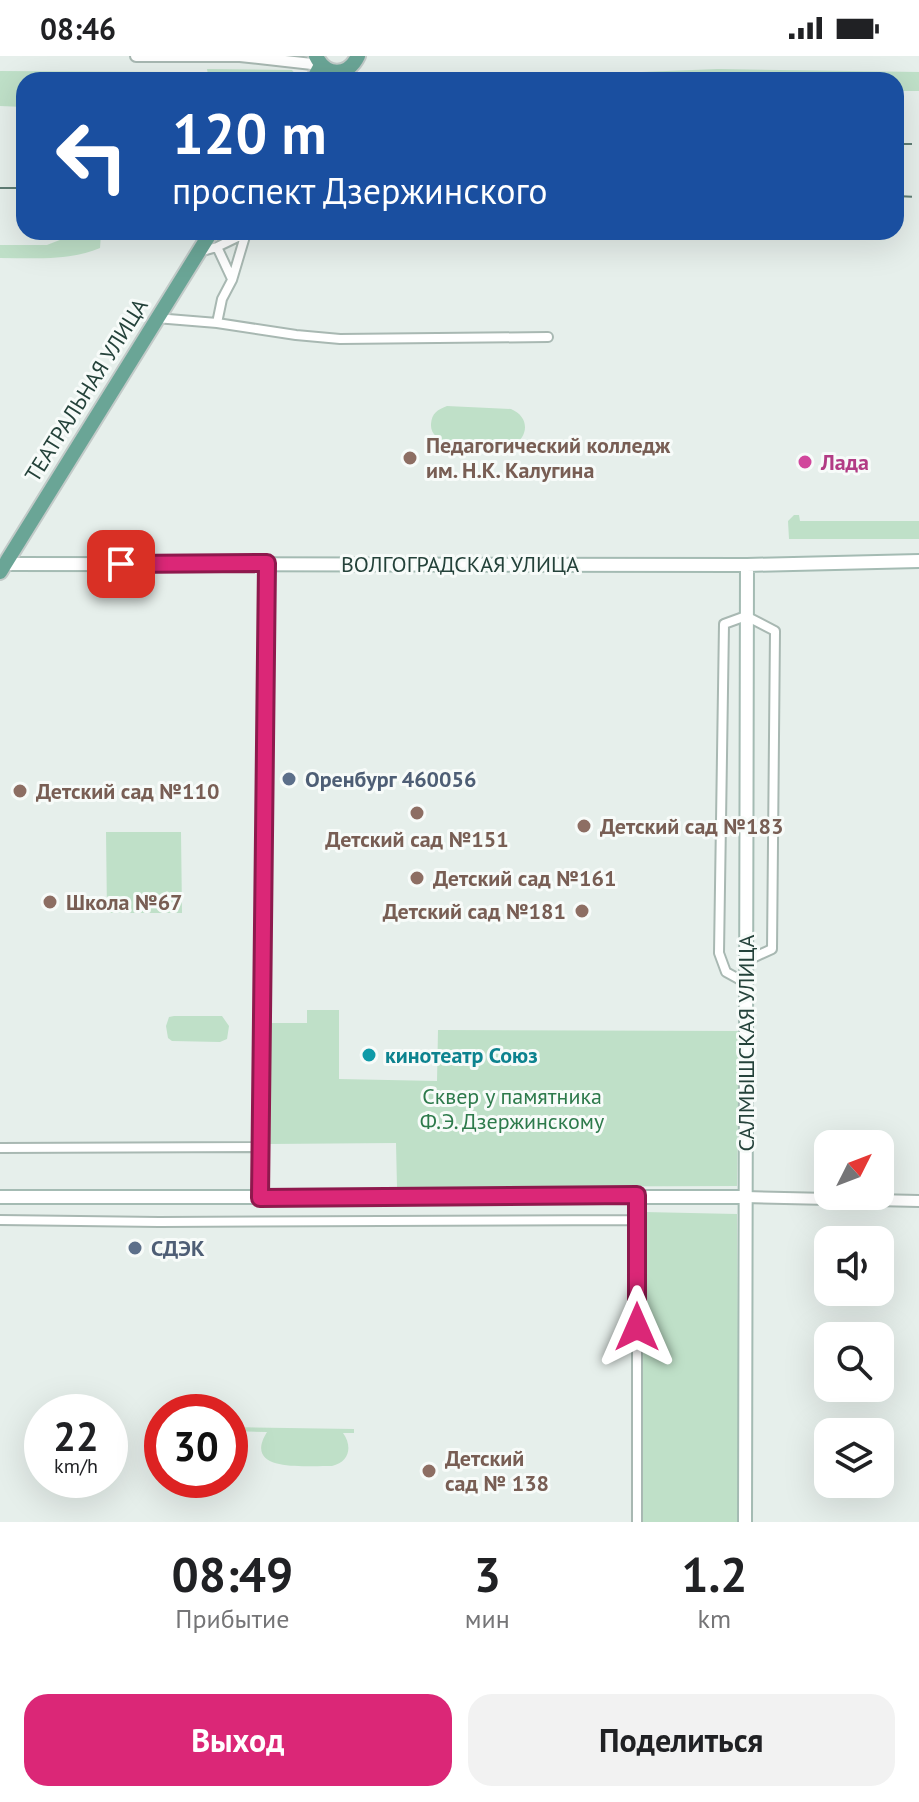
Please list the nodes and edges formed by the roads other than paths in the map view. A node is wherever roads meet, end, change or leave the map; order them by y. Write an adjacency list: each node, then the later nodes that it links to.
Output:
1 (136, 56): 2 (street)
2 (241, 56): 4 (street)
3 (360, 57): 5 (main road)
4 (318, 61): 5 (main road)
5 (342, 72)
6 (206, 240): 10 (main road, ТЕАТРАЛЬНАЯ УЛИЦА)
7 (232, 240): 9 (street)
8 (245, 240): 11 (street)
9 (217, 247): 10 (street); 11 (street)
10 (198, 252): 12 (main road, ТЕАТРАЛЬНАЯ УЛИЦА)
11 (232, 280): 13 (street)
12 (156, 318): 13 (street); 18 (main road, ТЕАТРАЛЬНАЯ УЛИЦА)
13 (217, 323): 14 (street)
14 (548, 337)
15 (919, 561): 17 (main road, ВОЛГОГРАДСКАЯ УЛИЦА)
16 (267, 563): 17 (main road, ВОЛГОГРАДСКАЯ УЛИЦА); 18 (main road, ВОЛГОГРАДСКАЯ УЛИЦА); 22 (street)
17 (747, 565): 19 (main road, САЛМЫШСКАЯ УЛИЦА)
18 (2, 567)
19 (746, 616): 20 (main road, САЛМЫШСКАЯ УЛИЦА); 20 (street); 21 (street)
20 (746, 961): 21 (main road, САЛМЫШСКАЯ УЛИЦА)
21 (746, 983): 26 (main road, САЛМЫШСКАЯ УЛИЦА)
22 (261, 1147): 23 (street); 27 (street)
23 (0, 1148)
24 (637, 1195): 26 (main road); 27 (main road); 30 (street)
25 (0, 1197): 27 (main road)
26 (745, 1197): 28 (street); 32 (main road, САЛМЫШСКАЯ УЛИЦА)
27 (260, 1198)
28 (919, 1201)
29 (0, 1220): 30 (street)
30 (637, 1220): 31 (street)
31 (637, 1522)
32 (745, 1522)

